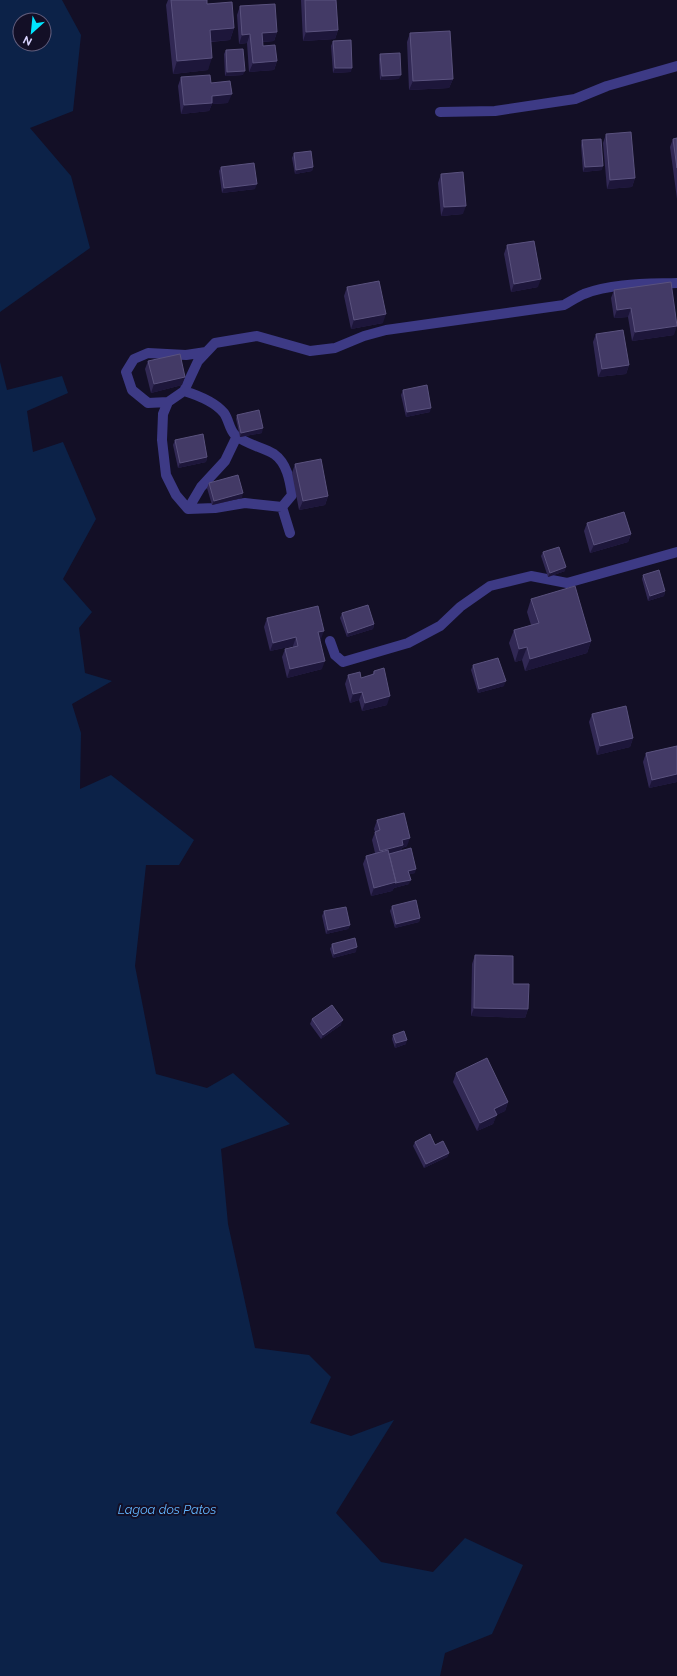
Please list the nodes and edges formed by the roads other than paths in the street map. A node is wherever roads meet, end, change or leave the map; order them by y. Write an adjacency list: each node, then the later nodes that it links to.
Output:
1 (677, 66): 2 (lane)
2 (440, 112)
3 (677, 283): 4 (lane)
4 (206, 352): 5 (lane); 6 (lane)
5 (184, 391): 6 (lane); 7 (lane)
6 (168, 402): 9 (lane)
7 (237, 436): 8 (lane); 9 (lane)
8 (282, 507): 9 (lane); 10 (lane)
9 (188, 509)
10 (290, 533)
11 (677, 552): 12 (lane)
12 (330, 640)

